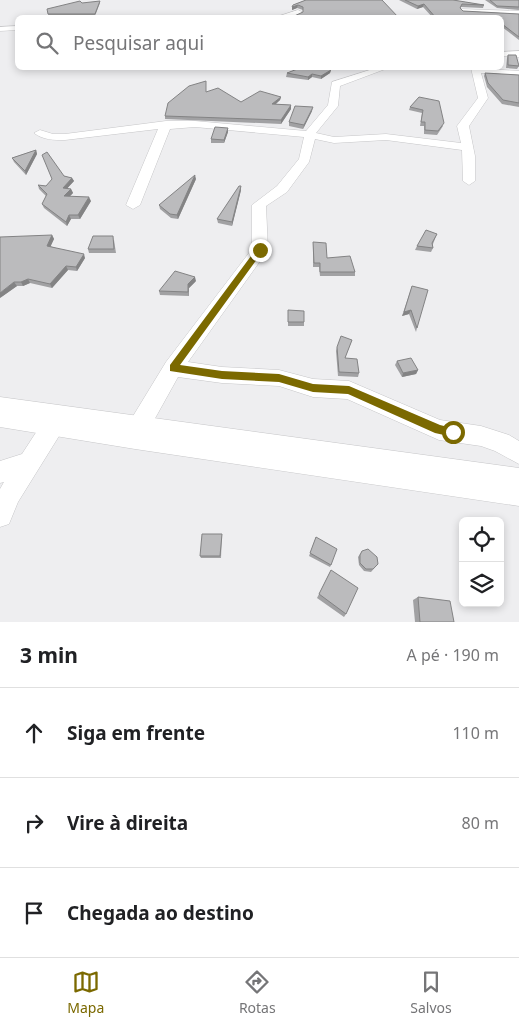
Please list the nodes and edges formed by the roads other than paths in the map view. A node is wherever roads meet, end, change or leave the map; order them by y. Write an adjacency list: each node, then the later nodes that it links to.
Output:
1 (459, 0): 4 (street)
2 (298, 12): 5 (street)
3 (519, 13): 4 (street)
4 (465, 14)
5 (287, 15)
6 (15, 27): 7 (street)
7 (0, 28)
8 (504, 54): 9 (street)
9 (519, 54)
10 (377, 70): 16 (street)
11 (475, 70): 17 (street)
12 (484, 70): 13 (street)
13 (519, 74)
14 (166, 124): 15 (street); 16 (street); 19 (street)
15 (40, 134)
16 (311, 135): 17 (street); 20 (street)
17 (467, 147): 18 (street)
18 (469, 181)
19 (133, 205)
20 (173, 368): 23 (street); 24 (street)
21 (0, 412): 22 (highway)
22 (56, 420): 23 (highway); 25 (street)
23 (135, 433): 27 (highway)
24 (519, 453)
25 (28, 464): 26 (street); 28 (street)
26 (0, 472)
27 (519, 487)
28 (0, 515)

